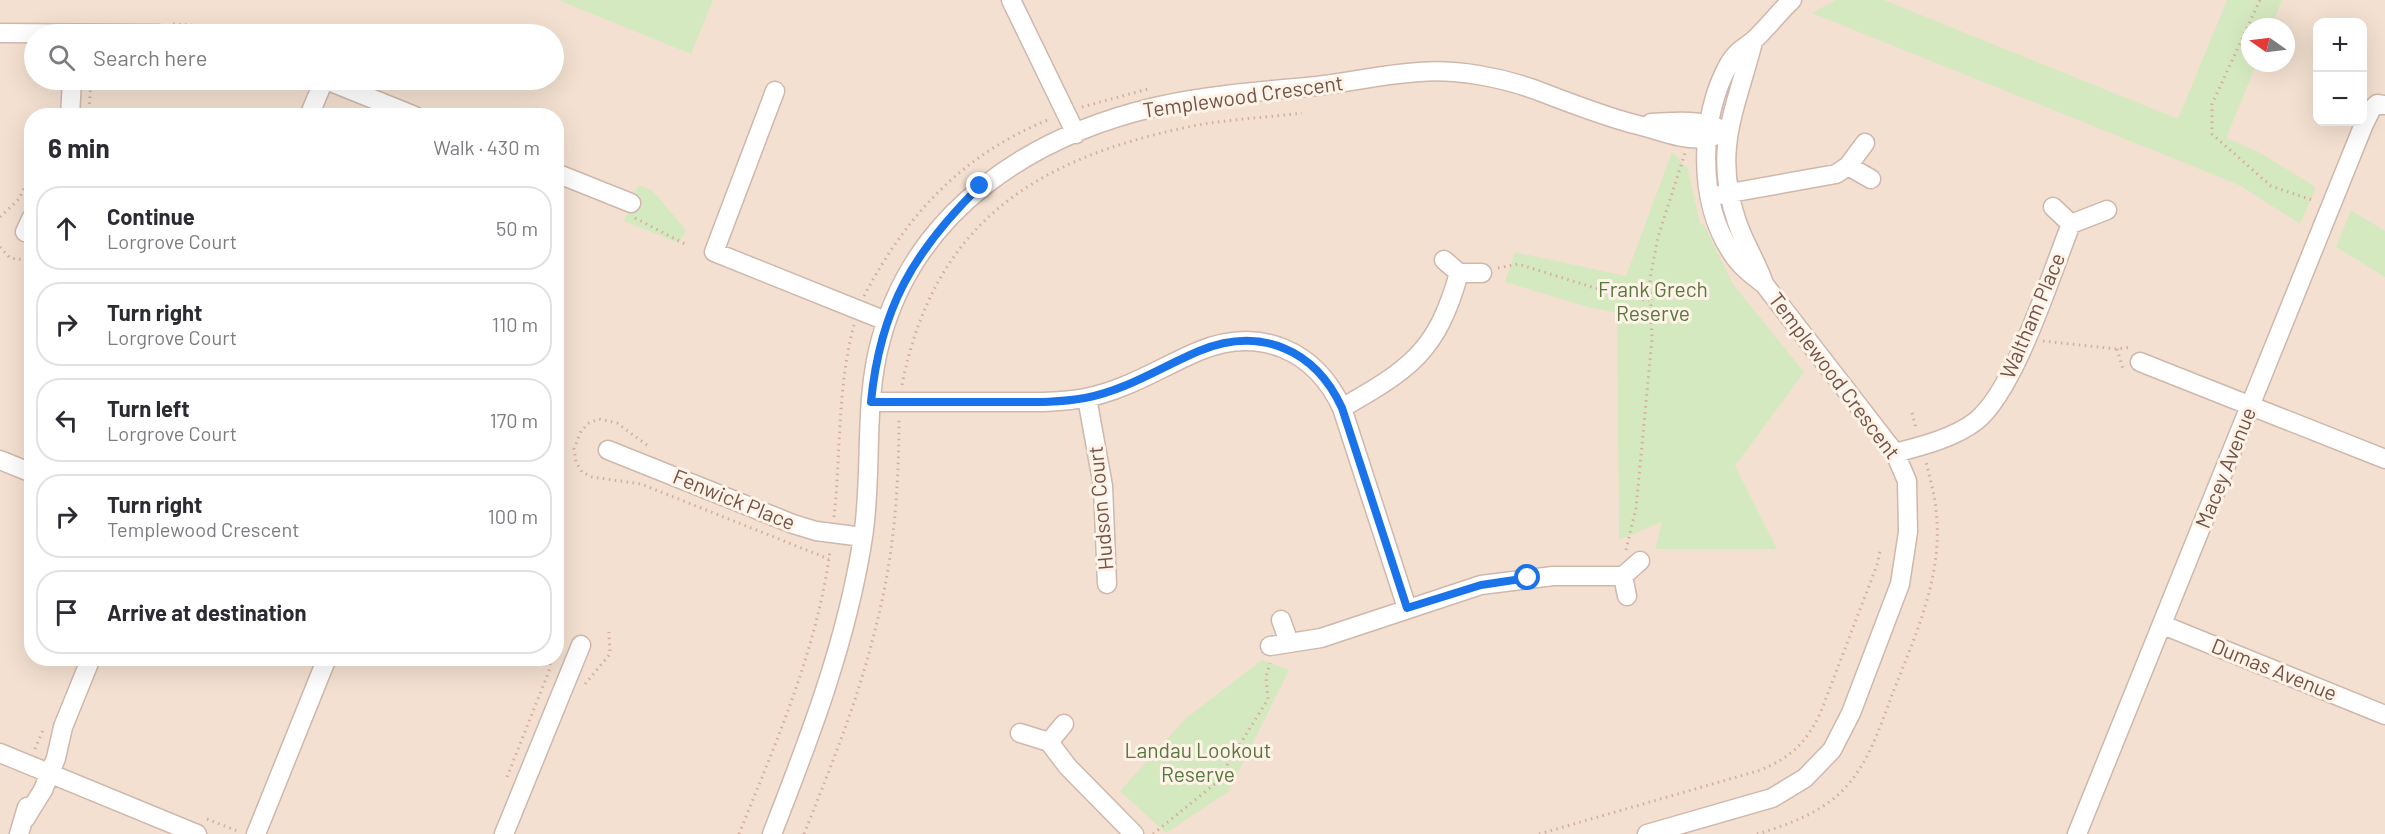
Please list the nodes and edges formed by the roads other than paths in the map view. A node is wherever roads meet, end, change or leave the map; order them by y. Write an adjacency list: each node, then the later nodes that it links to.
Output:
1 (1011, 0): 16 (street)
2 (1792, 0): 5 (street)
3 (0, 33): 4 (street)
4 (24, 33)
5 (1753, 42): 14 (street); 15 (street)
6 (71, 90): 11 (street)
7 (321, 90): 12 (street)
8 (350, 90): 13 (street)
9 (775, 91): 31 (street)
10 (2381, 104): 35 (street, Macey Avenue)
11 (70, 108)
12 (313, 108)
13 (395, 108)
14 (1707, 131): 15 (street, Templewood Crescent); 16 (street, Templewood Crescent); 22 (street, Templewood Crescent)
15 (1727, 132): 21 (street, Templewood Crescent)
16 (1076, 134): 31 (street, Templewood Crescent)
17 (1865, 143): 18 (street)
18 (1848, 166): 20 (street); 21 (street)
19 (564, 176): 23 (street)
20 (1871, 179)
21 (1730, 193): 22 (street); 30 (street, Templewood Crescent)
22 (1711, 197): 30 (street, Templewood Crescent)
23 (631, 204)
24 (2053, 207): 26 (street)
25 (2108, 210): 26 (street)
26 (2071, 224): 38 (street, Waltham Place)
27 (1444, 260): 28 (street)
28 (1459, 273): 29 (street); 36 (street)
29 (1482, 273)
30 (1764, 284): 38 (street, Templewood Crescent)
31 (886, 321): 34 (street, Templewood Crescent)
32 (2139, 362): 35 (street)
33 (1087, 398): 34 (street); 36 (street); 45 (street, Hudson Court)
34 (871, 402): 42 (street, Templewood Crescent)
35 (2251, 405): 39 (street); 49 (street, Macey Avenue)
36 (1342, 408): 47 (street)
37 (608, 450): 42 (street, Fenwick Place)
38 (1896, 453): 67 (street, Templewood Crescent)
39 (2385, 459)
40 (0, 460): 41 (street)
41 (24, 470)
42 (863, 537): 66 (street, Templewood Crescent)
43 (1640, 561): 44 (street)
44 (1623, 576): 46 (street); 47 (street)
45 (1107, 584)
46 (1627, 596)
47 (1407, 608): 50 (street)
48 (1281, 620): 50 (street)
49 (2163, 625): 55 (street, Dumas Avenue); 68 (street, Macey Avenue)
50 (1289, 642): 52 (street)
51 (581, 645): 65 (street)
52 (1270, 646)
53 (88, 666): 60 (street)
54 (324, 666): 64 (street)
55 (2385, 715)
56 (1064, 724): 58 (street)
57 (1020, 734): 58 (street)
58 (1049, 742): 62 (street)
59 (0, 753): 60 (street)
60 (39, 768): 61 (street); 63 (street)
61 (22, 826)
62 (1123, 830)
63 (197, 833)
64 (256, 834)
65 (504, 834)
66 (772, 834)
67 (1647, 834)
68 (2078, 834)

